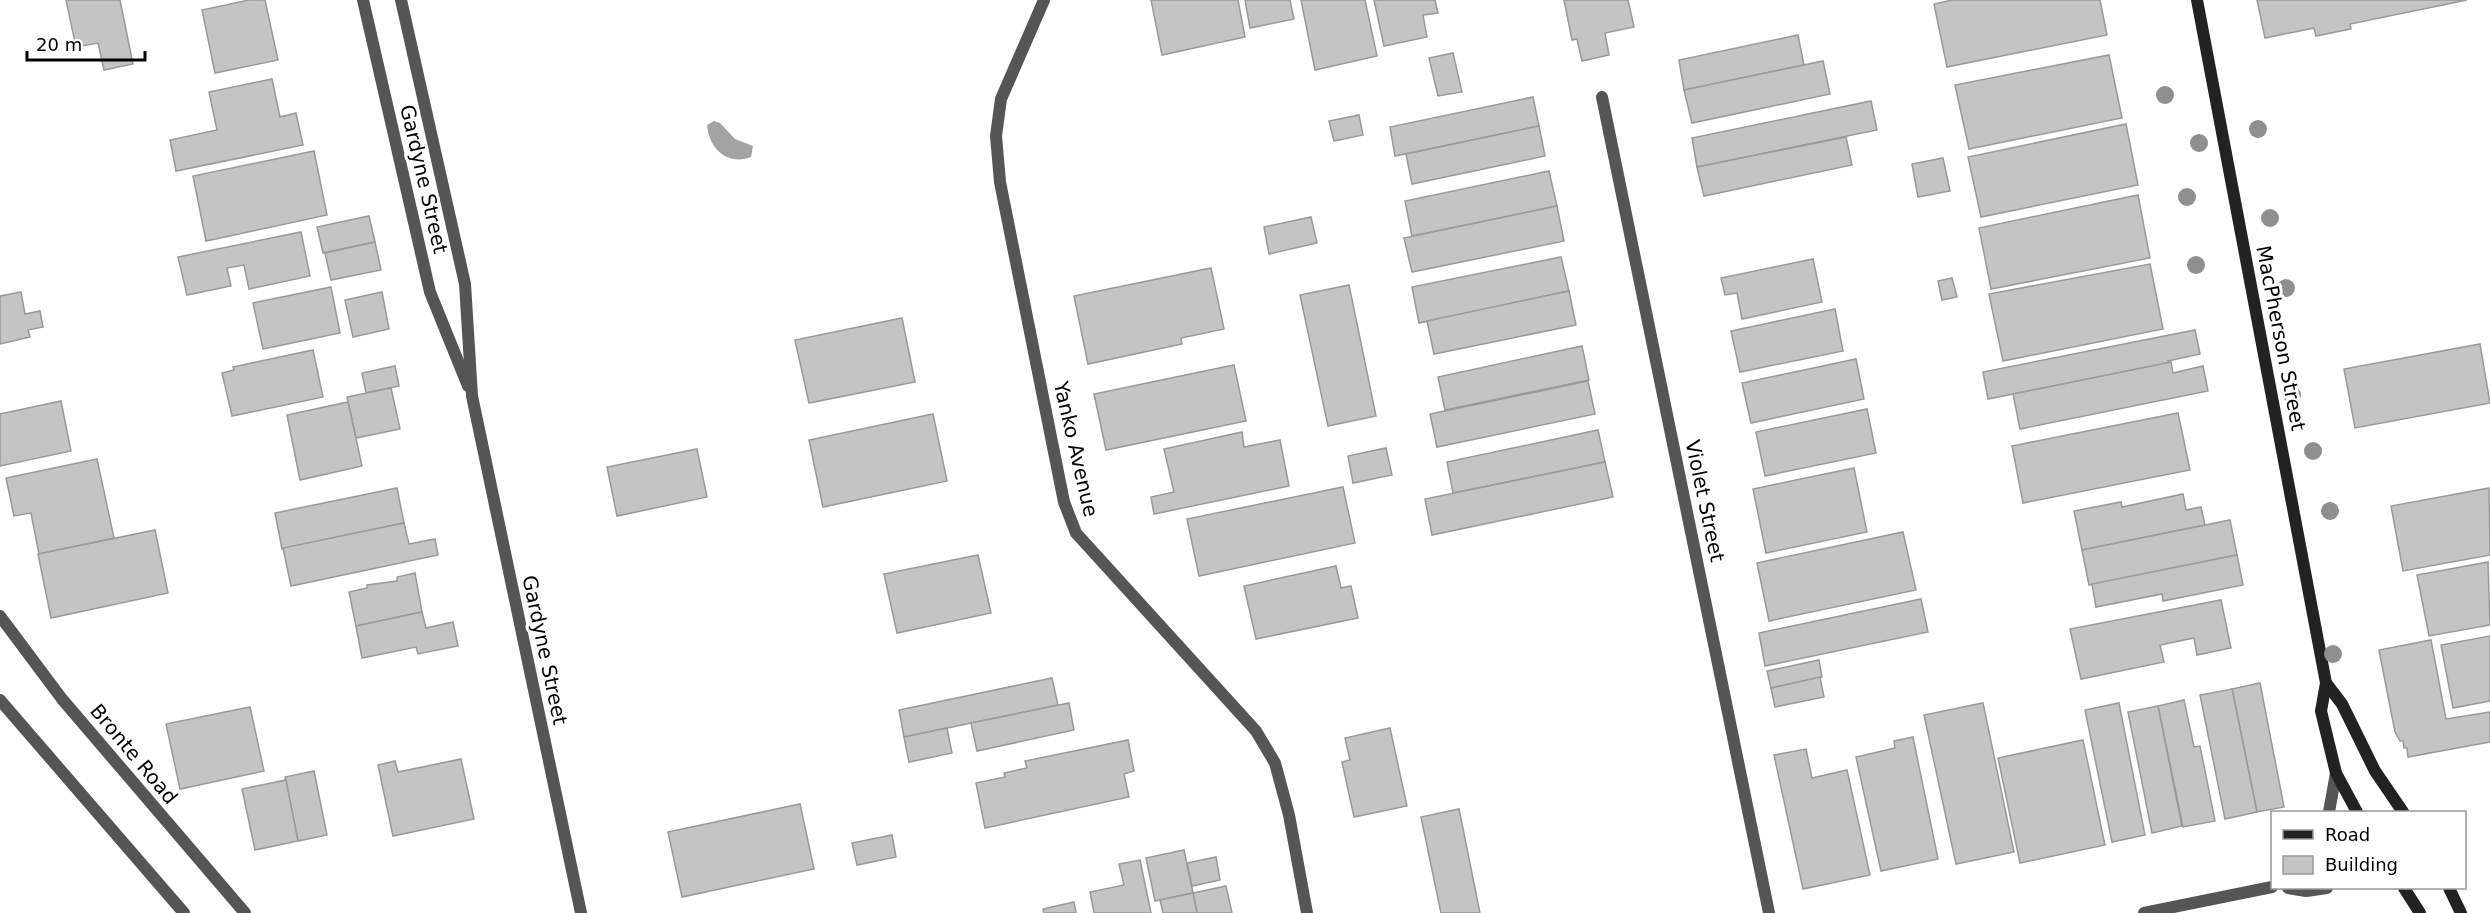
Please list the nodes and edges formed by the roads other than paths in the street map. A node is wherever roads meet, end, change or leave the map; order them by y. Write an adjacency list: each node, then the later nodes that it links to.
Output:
1 (363, 0): 6 (street, Gardyne Street)
2 (401, 0): 6 (street, Gardyne Street)
3 (1044, 0): 22 (street, Yanko Avenue)
4 (2197, 0): 8 (main road, MacPherson Street)
5 (1602, 97): 23 (street, Violet Street)
6 (472, 396): 21 (street, Gardyne Street)
7 (0, 616): 20 (street, Bronte Road)
8 (2326, 683): 10 (main road, MacPherson Street); 13 (main road, MacPherson Street)
9 (0, 700): 19 (street)
10 (2336, 773): 11 (street); 12 (main road, MacPherson Street)
11 (2329, 811)
12 (2355, 811)
13 (2402, 811)
14 (2271, 887): 24 (street)
15 (2294, 889): 16 (street)
16 (2320, 889)
17 (2405, 889): 25 (main road)
18 (2449, 889): 26 (main road)
19 (184, 913)
20 (245, 913)
21 (581, 913)
22 (1306, 913)
23 (1769, 913)
24 (2144, 913)
25 (2420, 913)
26 (2461, 913)

